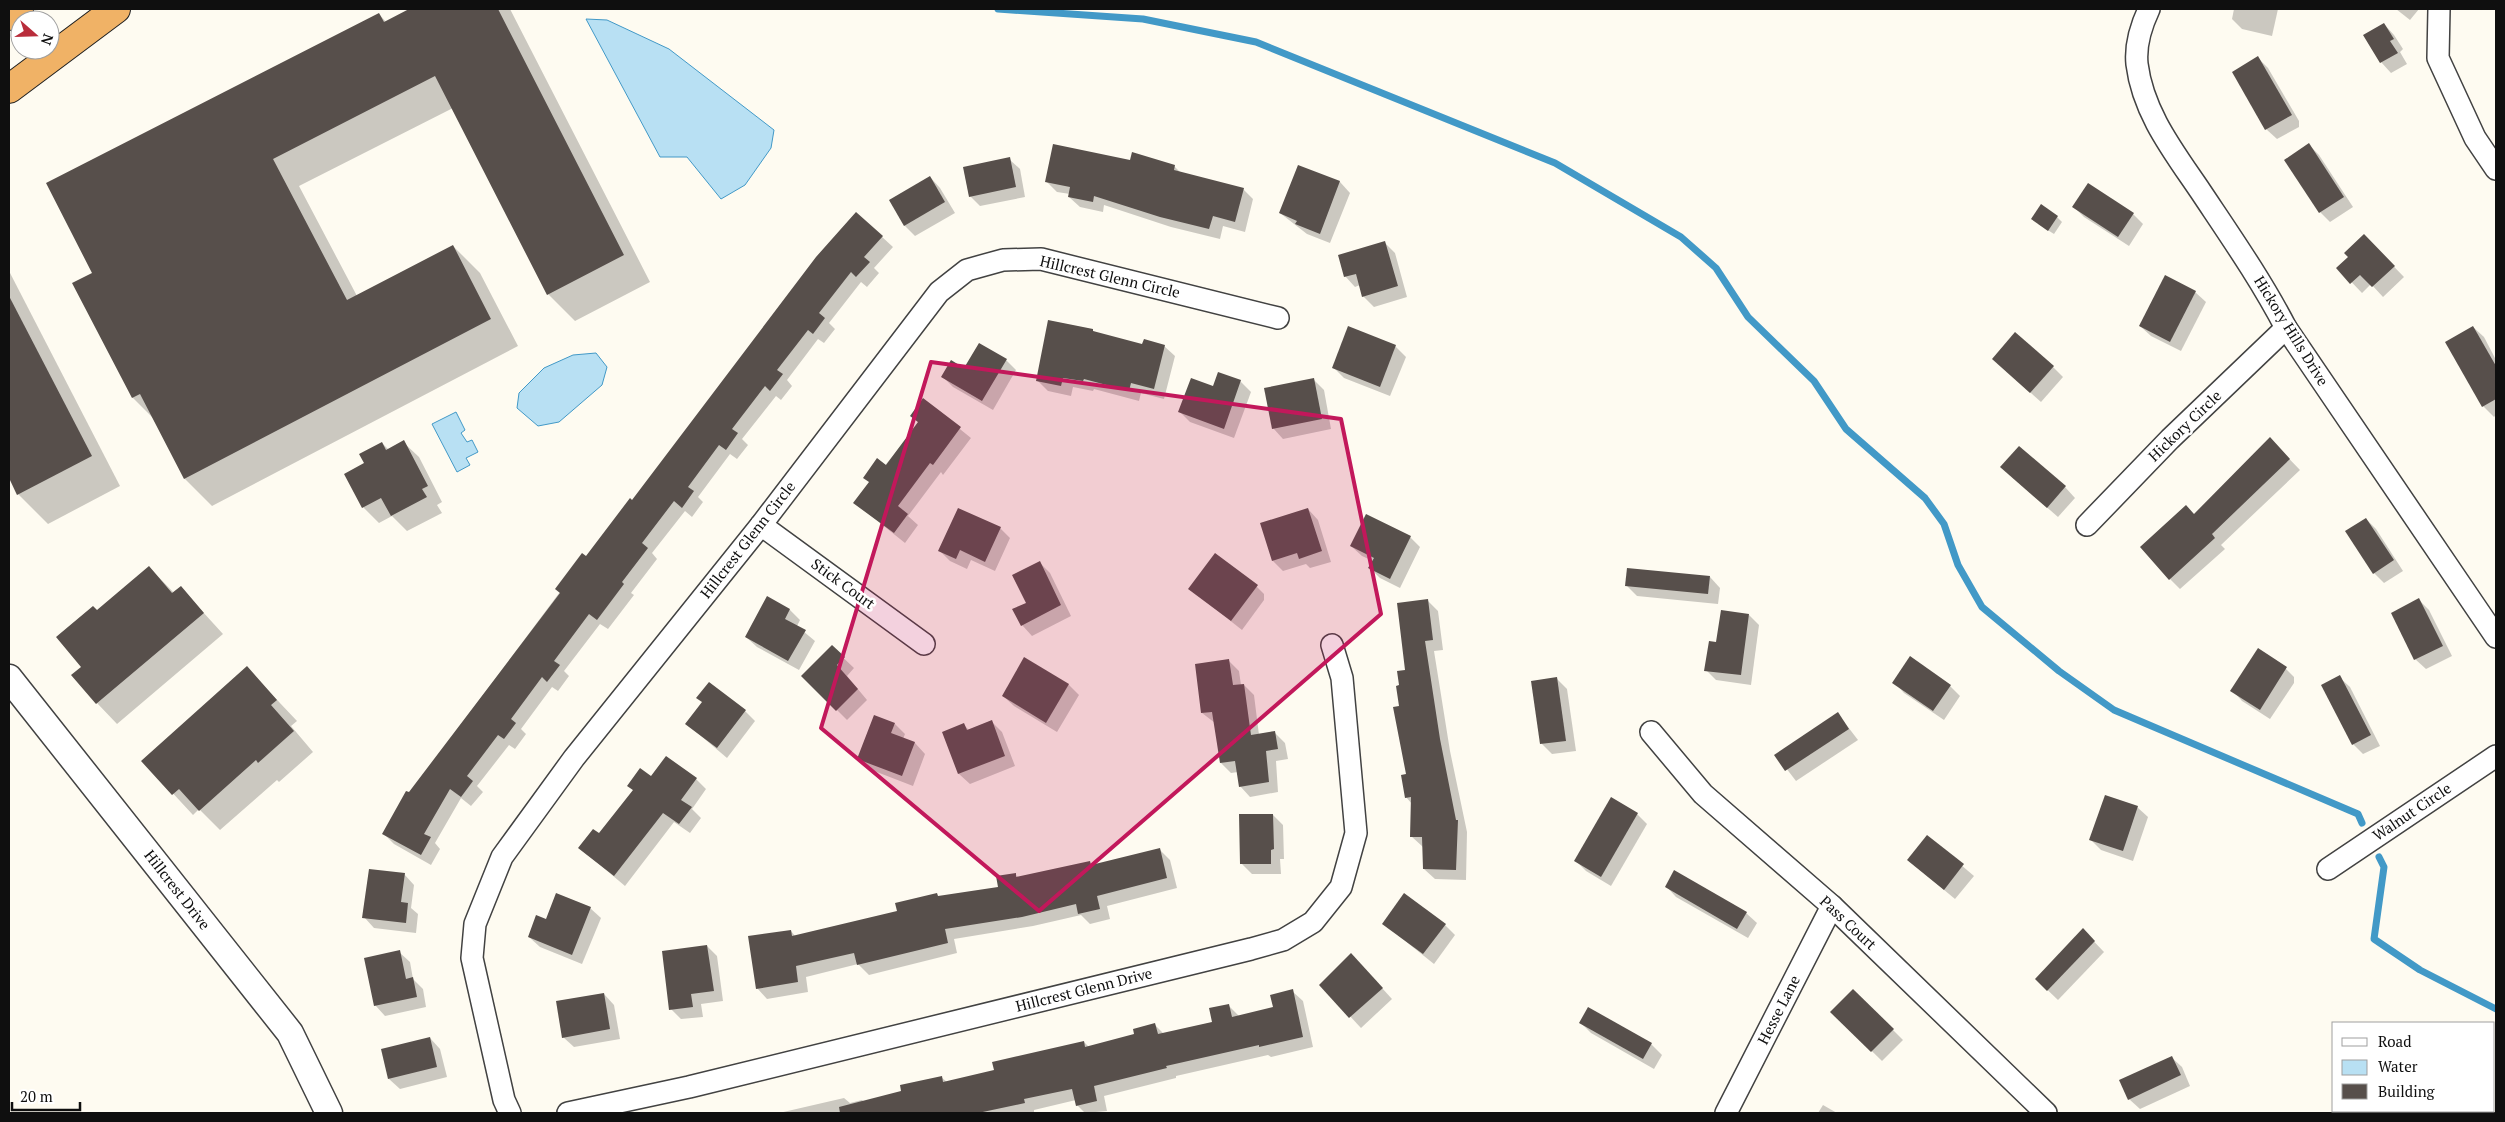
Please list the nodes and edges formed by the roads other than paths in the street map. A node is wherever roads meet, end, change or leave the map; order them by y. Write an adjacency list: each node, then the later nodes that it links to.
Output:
1 (19, 9): 5 (highway)
2 (116, 9): 6 (highway)
3 (2150, 9): 9 (street, Hickory Hills Drive)
4 (2439, 9): 7 (street)
5 (9, 16)
6 (9, 89)
7 (2496, 169)
8 (1278, 318): 10 (street, Hillcrest Glenn Circle)
9 (2286, 328): 11 (street, Hickory Circle); 12 (street, Hickory Hills Drive)
10 (761, 525): 13 (street, Stick Court); 21 (street, Hillcrest Glenn Circle)
11 (2087, 525)
12 (2496, 637)
13 (924, 644)
14 (1332, 646): 22 (street, Hillcrest Glenn Drive)
15 (9, 678): 20 (street, Hillcrest Drive)
16 (1651, 732): 19 (street, Pass Court)
17 (2496, 756): 18 (street, Walnut Circle)
18 (2328, 869)
19 (1832, 906): 23 (street, Hesse Lane); 24 (street, Pass Court)
20 (329, 1113)
21 (510, 1113)
22 (568, 1113)
23 (1726, 1113)
24 (2046, 1113)

